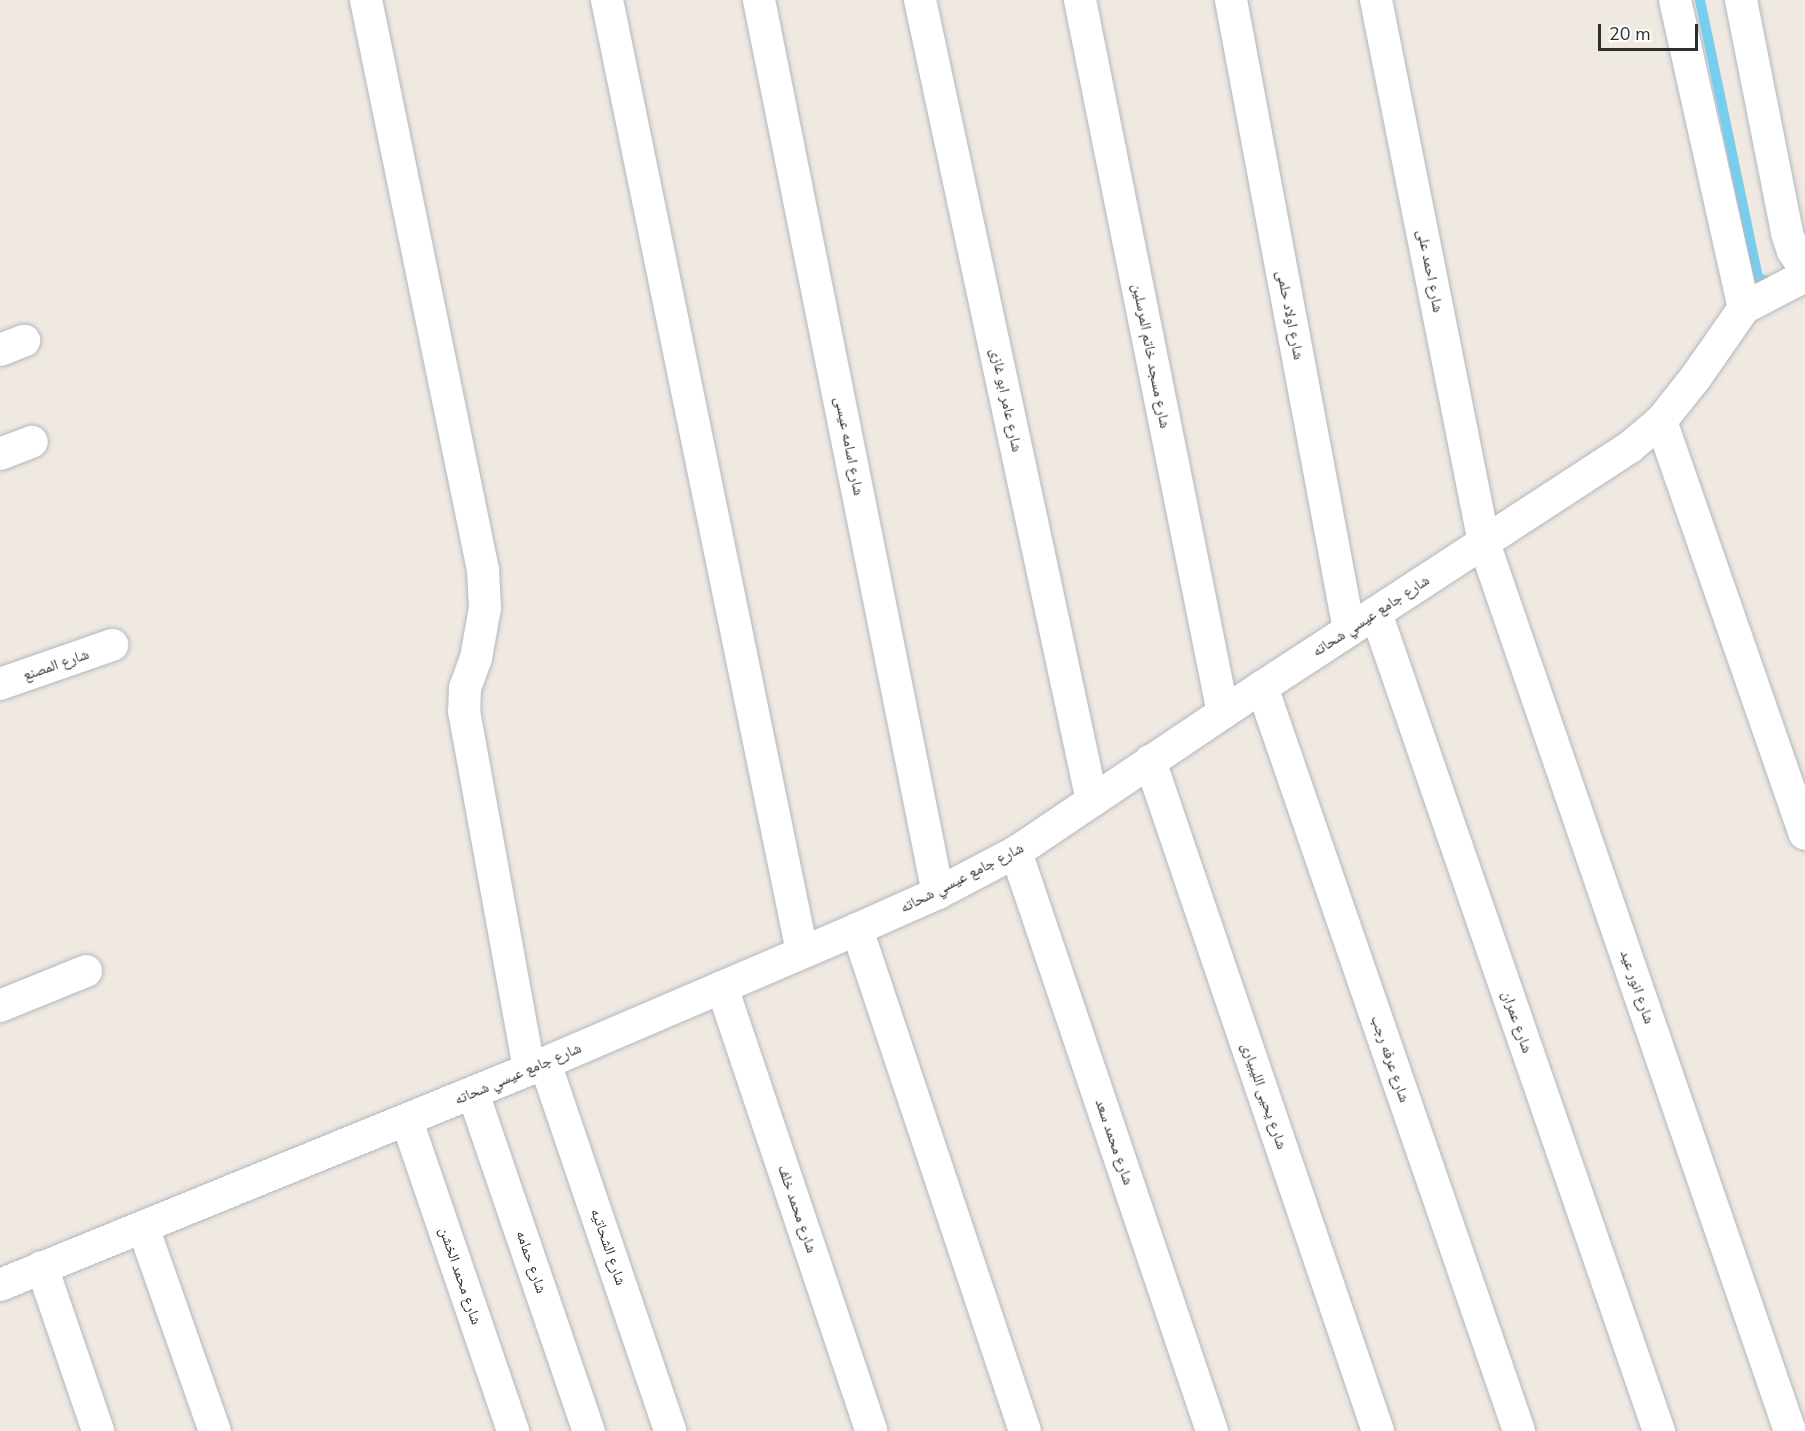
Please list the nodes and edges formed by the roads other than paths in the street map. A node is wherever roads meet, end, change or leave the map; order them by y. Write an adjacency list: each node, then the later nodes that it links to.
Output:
1 (366, 0): 33 (street, شارع الشحاتيه)
2 (607, 0): 29 (street)
3 (759, 0): 27 (street, شارع اسامه عيسى)
4 (920, 0): 24 (street, شارع عامر ابو غازى)
5 (1080, 0): 22 (street, شارع مسجد خاتم المرسلين)
6 (1231, 0): 18 (street, شارع اولاد حلمى)
7 (1376, 0): 16 (street, شارع احمد على)
8 (1675, 0): 12 (street)
9 (1741, 0): 10 (street)
10 (1805, 268)
11 (1805, 276): 12 (street, شارع جامع عيسي شحاته)
12 (1744, 308): 13 (street, شارع جامع عيسي شحاته)
13 (1661, 421): 16 (street, شارع جامع عيسي شحاته); 25 (street)
14 (32, 442): 15 (street)
15 (0, 454)
16 (1484, 543): 17 (street, شارع جامع عيسي شحاته); 50 (street, شارع انور عيد)
17 (1376, 613): 18 (street, شارع جامع عيسي شحاته); 49 (street, شارع عمران)
18 (1349, 630): 21 (street, شارع جامع عيسي شحاته)
19 (112, 645): 20 (street, شارع المصنع)
20 (0, 684)
21 (1262, 687): 22 (street, شارع جامع عيسي شحاته); 48 (street, شارع عرفه رجب)
22 (1223, 713): 23 (street, شارع جامع عيسي شحاته)
23 (1150, 762): 24 (street, شارع جامع عيسي شحاته); 47 (street, شارع يحيى الليبيارى)
24 (1092, 801): 26 (street, شارع جامع عيسي شحاته)
25 (1805, 834)
26 (1016, 852): 27 (street, شارع جامع عيسي شحاته); 46 (street, شارع محمد سعد)
27 (938, 893): 28 (street, شارع جامع عيسي شحاته)
28 (857, 929): 29 (street, شارع جامع عيسي شحاته); 45 (street)
29 (802, 952): 31 (street, شارع جامع عيسي شحاته)
30 (86, 971): 32 (street)
31 (722, 987): 33 (street, شارع جامع عيسي شحاته); 44 (street, شارع محمد خلف)
32 (0, 1006)
33 (537, 1066): 34 (street, شارع جامع عيسي شحاته); 43 (street, شارع الشحاتيه)
34 (473, 1093): 35 (street, شارع جامع عيسي شحاته); 42 (street, شارع حمامه)
35 (407, 1121): 36 (street, شارع جامع عيسي شحاته); 41 (street, شارع محمد الخشن)
36 (143, 1227): 37 (street, شارع جامع عيسي شحاته); 40 (street)
37 (42, 1267): 38 (street, شارع جامع عيسي شحاته); 39 (street)
38 (0, 1285)
39 (98, 1431)
40 (215, 1431)
41 (513, 1431)
42 (589, 1431)
43 (670, 1431)
44 (871, 1431)
45 (1025, 1431)
46 (1212, 1431)
47 (1378, 1431)
48 (1519, 1431)
49 (1659, 1431)
50 (1790, 1431)

